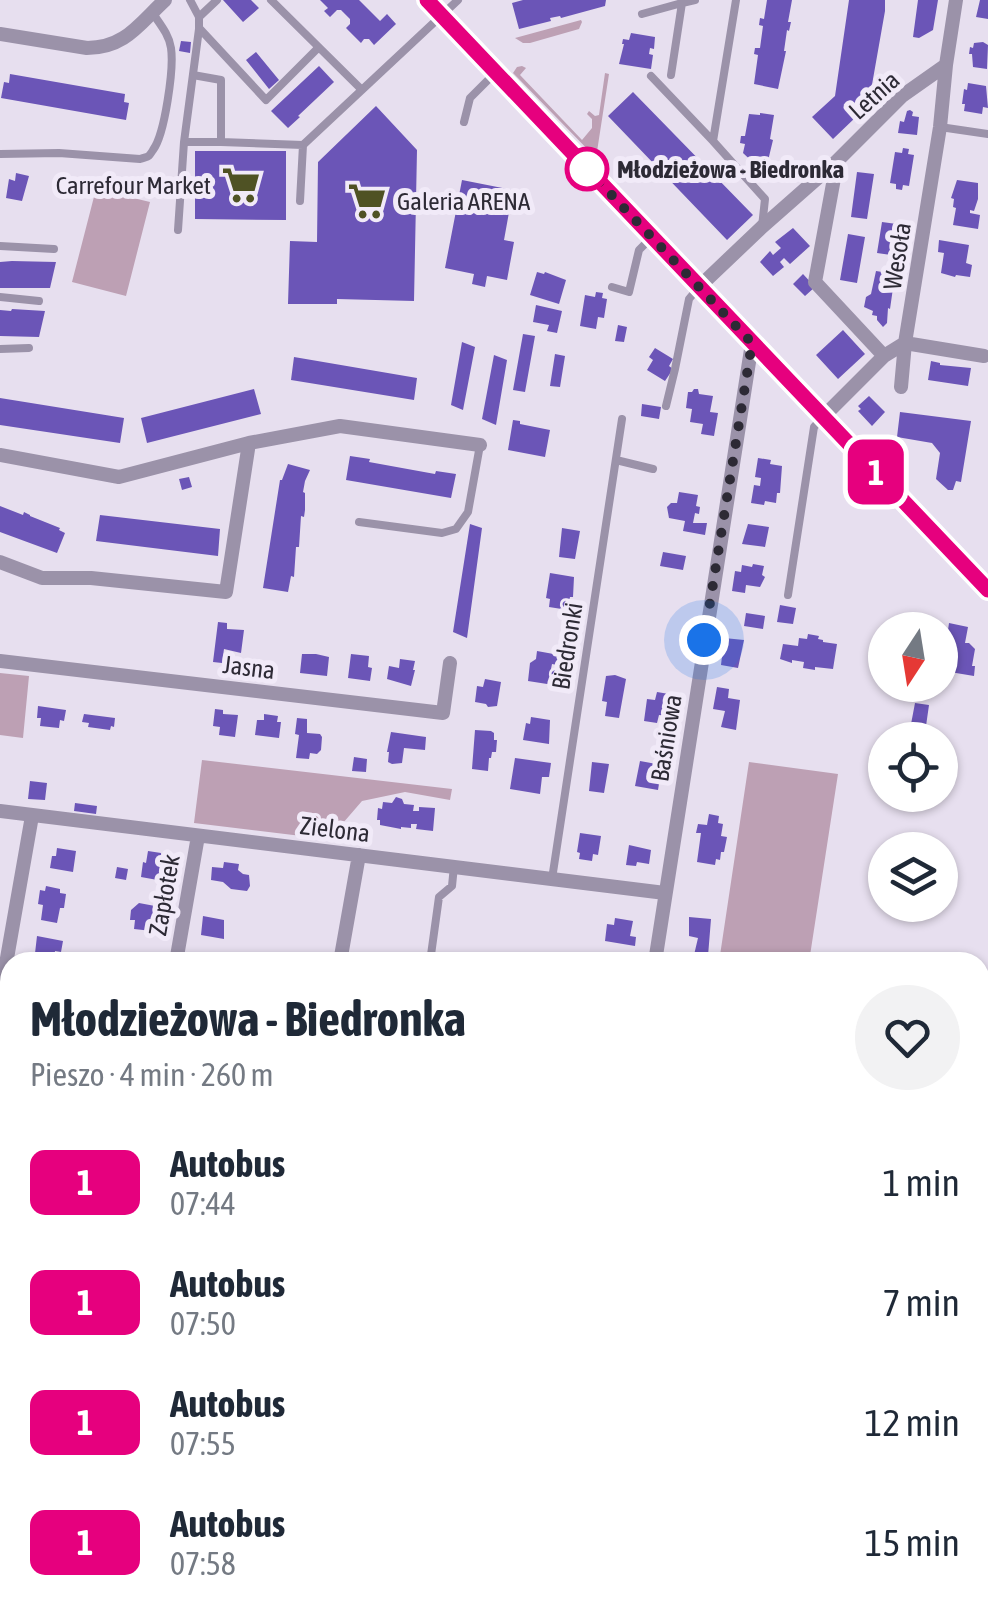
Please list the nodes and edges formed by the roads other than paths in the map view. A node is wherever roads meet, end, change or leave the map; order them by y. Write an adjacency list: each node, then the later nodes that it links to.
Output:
1 (165, 0): 11 (street)
2 (190, 0): 14 (lane)
3 (217, 0): 14 (lane)
4 (271, 0): 17 (lane)
5 (427, 0): 12 (street)
6 (458, 0): 12 (lane)
7 (695, 0): 10 (lane)
8 (736, 0): 27 (lane)
9 (956, 0): 18 (street)
10 (682, 4): 13 (lane); 20 (lane)
11 (152, 12): 16 (street); 31 (lane)
12 (440, 14): 19 (street); 23 (lane)
13 (642, 14)
14 (199, 17): 15 (lane)
15 (199, 28): 17 (lane); 21 (lane)
16 (0, 34)
17 (318, 48): 23 (lane)
18 (946, 65): 25 (street, Wesoła); 32 (street, Letnia)
19 (494, 73): 24 (lane); 36 (street)
20 (672, 74)
21 (193, 75): 28 (lane); 29 (lane)
22 (652, 76): 27 (lane)
23 (360, 89): 30 (lane)
24 (464, 122)
25 (940, 127): 26 (lane); 44 (street, Wesoła)
26 (988, 134)
27 (713, 140): 34 (lane)
28 (184, 142): 29 (lane); 35 (lane)
29 (221, 142): 30 (lane)
30 (303, 145): 33 (lane)
31 (0, 154)
32 (837, 161): 34 (street, Letnia); 47 (street)
33 (300, 201)
34 (762, 227): 39 (street, Letnia)
35 (178, 230)
36 (652, 237): 39 (street); 40 (lane)
37 (0, 246): 38 (lane)
38 (54, 249)
39 (699, 286): 43 (street); 50 (lane)
40 (612, 287)
41 (0, 296): 42 (lane)
42 (39, 300)
43 (752, 343): 51 (street); 70 (street, Baśniowa)
44 (906, 343): 47 (street); 48 (street); 49 (street, Wesoła)
45 (29, 348): 46 (lane)
46 (0, 349)
47 (884, 356): 51 (street)
48 (984, 356)
49 (901, 387)
50 (666, 406)
51 (823, 417): 60 (street); 61 (lane)
52 (622, 419): 56 (lane, Biedronki)
53 (249, 443): 54 (street); 55 (street); 59 (street)
54 (480, 445): 58 (lane)
55 (0, 455)
56 (616, 460): 57 (lane); 69 (lane, Biedronki)
57 (653, 468)
58 (359, 522)
59 (0, 562)
60 (988, 590)
61 (788, 595)
62 (0, 661): 63 (street, Jasna)
63 (450, 663)
64 (0, 812): 65 (street, Zielona)
65 (32, 816): 66 (street, Zielona); 71 (street)
66 (198, 836): 67 (street, Zielona); 72 (street, Zapłotek)
67 (359, 854): 68 (street, Zielona); 73 (street)
68 (454, 866): 69 (street, Zielona); 74 (lane)
69 (552, 879): 70 (street, Zielona)
70 (665, 894): 75 (street, Baśniowa)
71 (8, 952)
72 (178, 952)
73 (342, 952)
74 (431, 952)
75 (656, 952)

